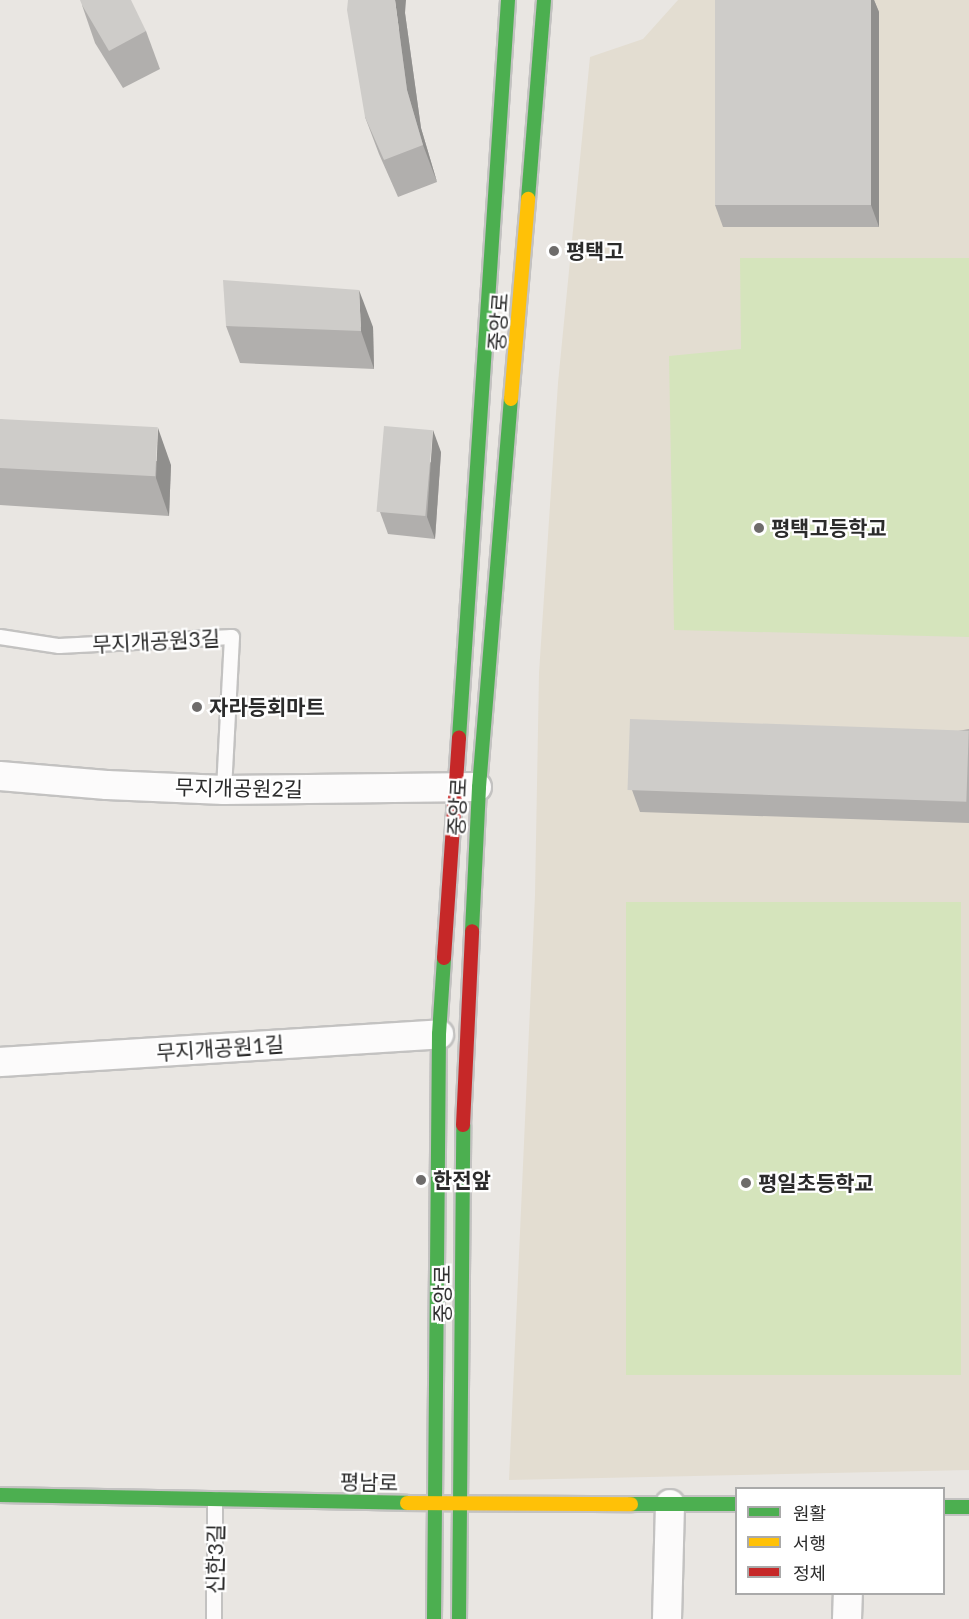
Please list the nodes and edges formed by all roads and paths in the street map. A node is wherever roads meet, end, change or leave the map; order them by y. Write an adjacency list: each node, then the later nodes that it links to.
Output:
1 (508, 0): 5 (main road, 중앙로)
2 (544, 0): 5 (main road, 중앙로)
3 (0, 637): 6 (lane, 무지개공원3길)
4 (0, 776): 6 (street, 무지개공원2길)
5 (467, 788): 6 (street, 무지개공원2길); 7 (main road, 중앙로); 11 (main road, 중앙로)
6 (224, 790)
7 (439, 1034): 8 (street, 무지개공원1길); 12 (main road, 중앙로)
8 (0, 1062)
9 (0, 1495): 10 (main road, 평남로)
10 (215, 1499): 12 (main road, 평남로); 18 (lane, 신한3길)
11 (462, 1503): 12 (main road, 평남로); 13 (main road, 평남로); 20 (main road, 중앙로)
12 (435, 1504): 19 (main road, 중앙로)
13 (670, 1504): 14 (main road, 평남로); 21 (street)
14 (735, 1504)
15 (945, 1507): 16 (main road)
16 (969, 1507)
17 (848, 1595): 22 (street)
18 (214, 1619)
19 (434, 1619)
20 (459, 1619)
21 (667, 1619)
22 (847, 1619)

